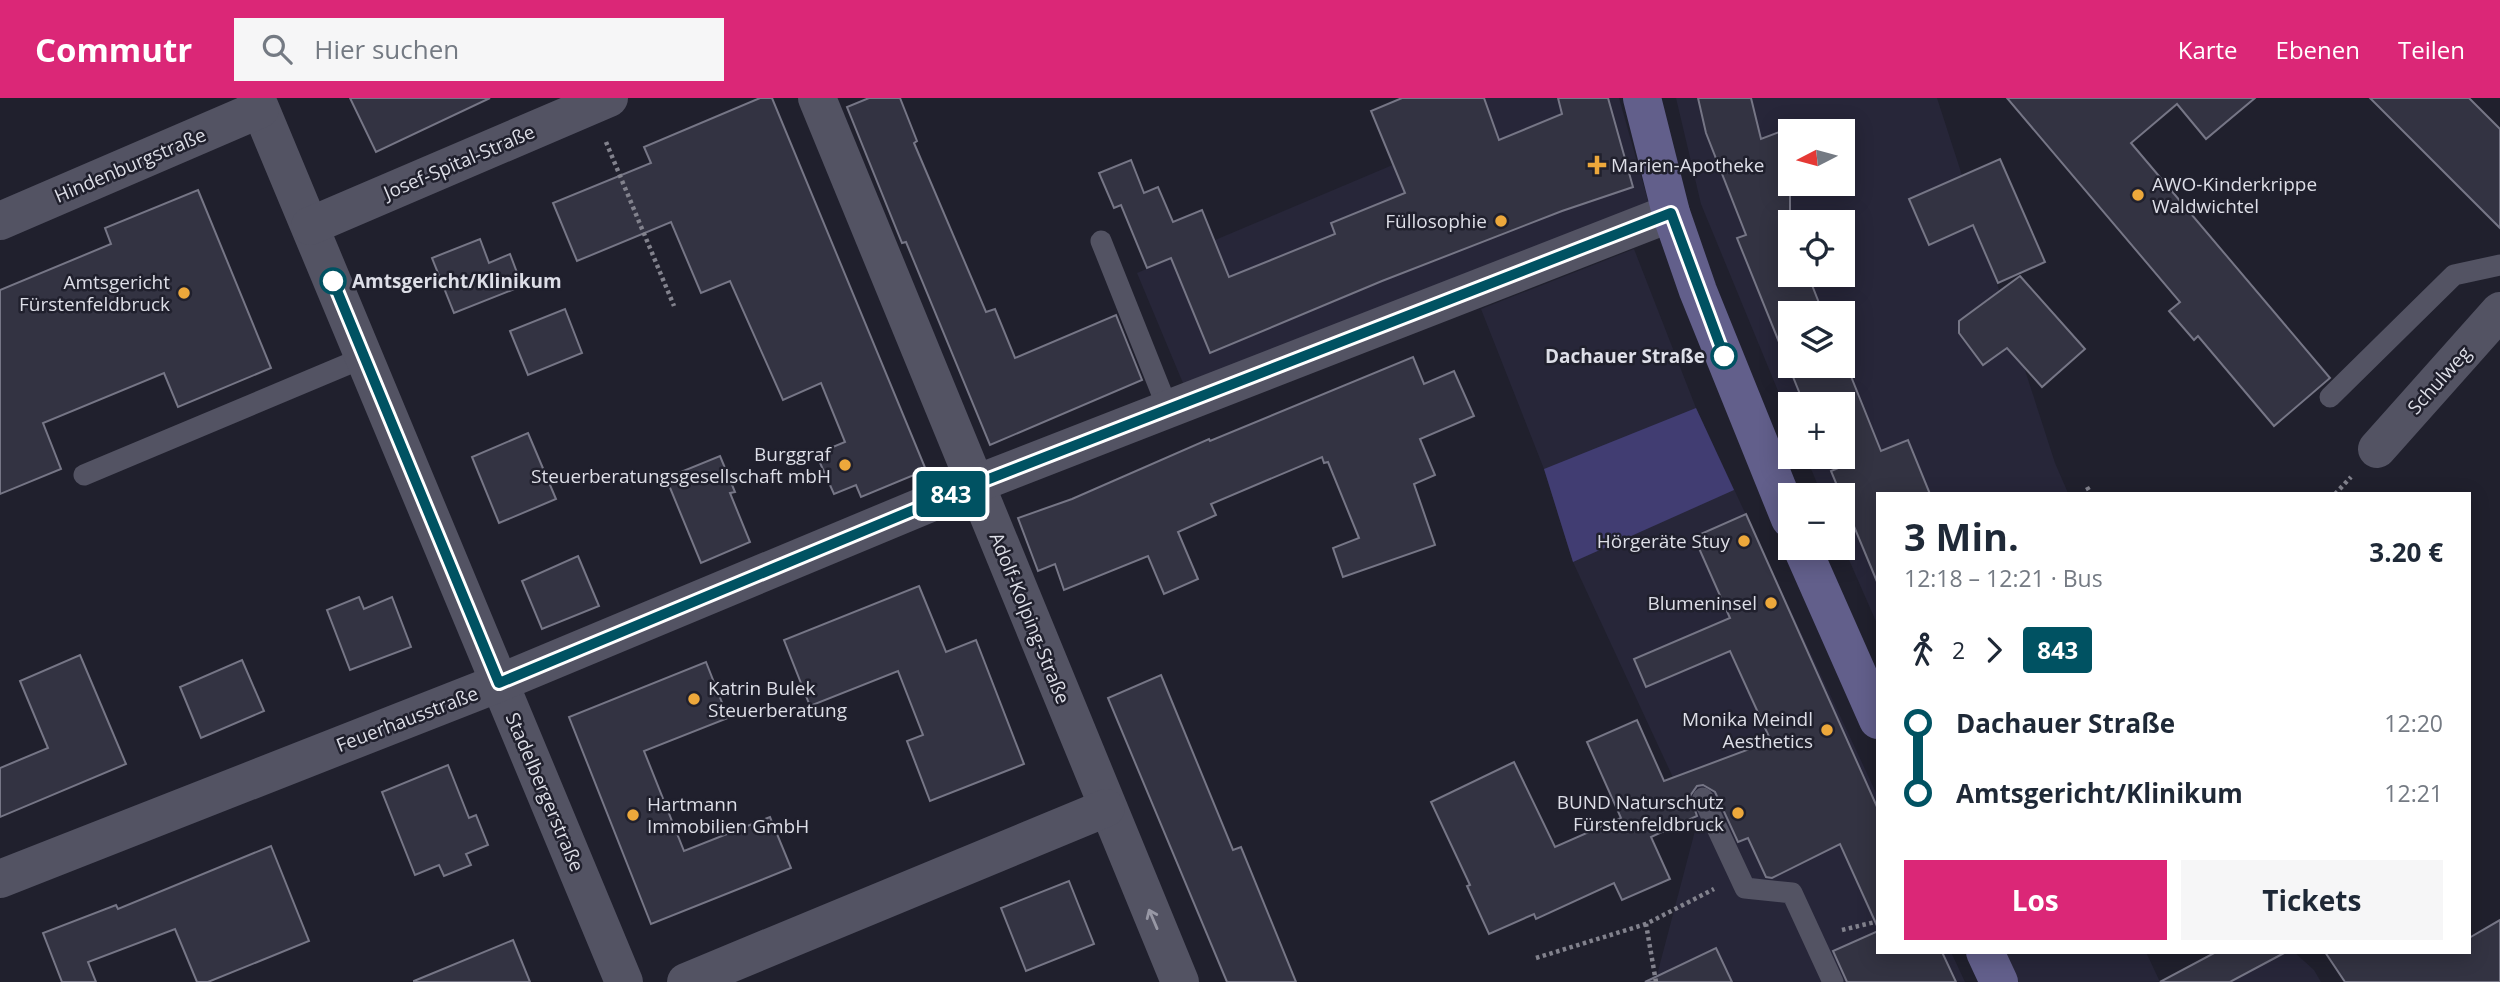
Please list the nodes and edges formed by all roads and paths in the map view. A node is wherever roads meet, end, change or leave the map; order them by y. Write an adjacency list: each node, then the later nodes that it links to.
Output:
1 (817, 98): 17 (street, Adolf-Kolping-Straße)
2 (1642, 98): 5 (street)
3 (600, 102): 7 (street, Josef-Spital-Straße); 10 (path)
4 (258, 103): 6 (street, Hindenburgstraße); 7 (street, Stadelbergerstraße)
5 (1671, 213): 14 (street, Feuerhausstraße); 19 (street)
6 (0, 221)
7 (310, 226): 12 (street, Stadelbergerstraße)
8 (1101, 241): 14 (lane)
9 (2500, 265): 13 (lane)
10 (674, 306)
11 (2500, 311): 15 (street, Schulweg)
12 (365, 357): 16 (lane); 22 (street, Stadelbergerstraße)
13 (2330, 397)
14 (1168, 409): 17 (street, Feuerhausstraße)
15 (2377, 449)
16 (85, 475)
17 (976, 484): 22 (street, Feuerhausstraße); 25 (street, Adolf-Kolping-Straße)
18 (2087, 487): 20 (path)
19 (1778, 489)
20 (2090, 492)
21 (1807, 560): 23 (street)
22 (499, 683): 27 (street, Feuerhausstraße); 31 (street, Stadelbergerstraße)
23 (1876, 715)
24 (1703, 798): 26 (lane)
25 (1106, 808): 32 (street); 33 (street, Adolf-Kolping-Straße, one-way to 25)
26 (1739, 875): 28 (path); 35 (lane)
27 (0, 879)
28 (1646, 924): 30 (path); 34 (path)
29 (1986, 954): 36 (street)
30 (1536, 958)
31 (624, 982)
32 (686, 982)
33 (1180, 982)
34 (1656, 982)
35 (1833, 982)
36 (1999, 982)

